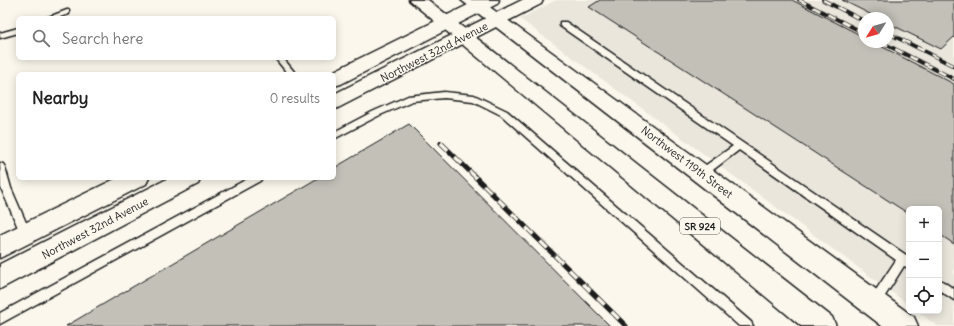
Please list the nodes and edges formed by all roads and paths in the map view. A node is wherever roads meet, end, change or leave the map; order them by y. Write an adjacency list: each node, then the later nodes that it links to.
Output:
1 (417, 0): 7 (main road, SR 924)
2 (535, 0): 6 (main road, Northwest 32nd Avenue)
3 (479, 2): 6 (main road, Northwest 119th Street); 7 (main road, Northwest 32nd Avenue)
4 (67, 12): 5 (lane)
5 (56, 16)
6 (496, 20): 11 (main road, Northwest 32nd Avenue); 19 (main road, Northwest 119th Street)
7 (445, 22): 11 (main road, SR 924); 14 (main road, Northwest 32nd Avenue)
8 (563, 24): 17 (lane)
9 (16, 31): 10 (lane)
10 (0, 36)
11 (463, 37): 15 (main road, Northwest 32nd Avenue); 32 (main road, SR 924)
12 (281, 60): 13 (lane)
13 (290, 72)
14 (336, 78)
15 (336, 103)
16 (336, 135): 31 (lane)
17 (739, 146): 19 (lane); 25 (lane)
18 (0, 167): 23 (lane)
19 (702, 173): 29 (main road, Northwest 119th Street)
20 (134, 180): 23 (main road)
21 (186, 180): 26 (main road, Northwest 32nd Avenue)
22 (253, 180): 30 (lane)
23 (26, 234): 24 (main road)
24 (0, 247)
25 (906, 261): 29 (lane)
26 (0, 277)
27 (942, 286): 28 (lane)
28 (954, 294)
29 (874, 303): 33 (main road, Northwest 119th Street)
30 (0, 319)
31 (747, 326)
32 (822, 326)
33 (904, 326)

